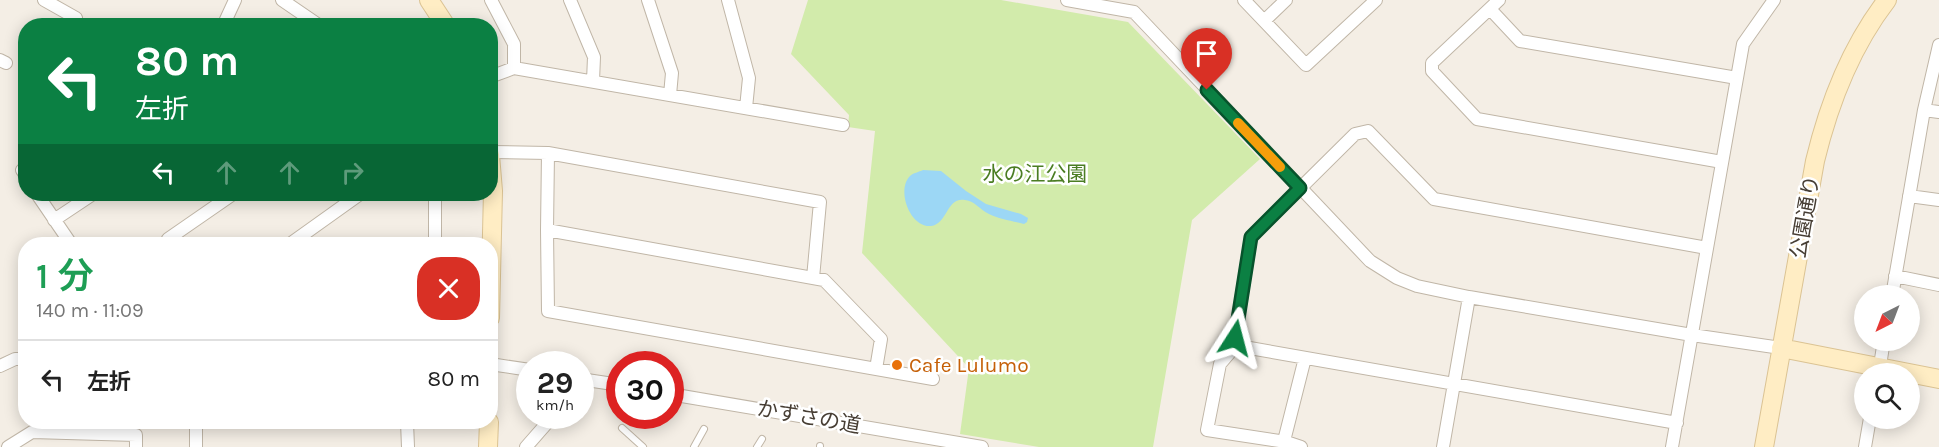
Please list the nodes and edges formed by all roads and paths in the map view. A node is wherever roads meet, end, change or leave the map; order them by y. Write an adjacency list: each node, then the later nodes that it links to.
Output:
1 (44, 0): 17 (street)
2 (235, 0): 18 (street)
3 (282, 0): 19 (street)
4 (429, 0): 20 (street)
5 (491, 0): 23 (street)
6 (570, 0): 26 (street)
7 (648, 0): 27 (street)
8 (728, 0): 28 (street)
9 (1067, 0): 16 (street)
10 (1244, 0): 21 (street)
11 (1286, 0): 21 (street)
12 (1376, 0): 21 (street)
13 (1774, 0): 25 (street)
14 (1885, 1): 59 (street, 公園通り)
15 (1494, 4): 25 (street); 34 (street)
16 (1136, 6): 35 (street)
17 (76, 18)
18 (227, 18)
19 (308, 18)
20 (441, 18)
21 (1264, 21)
22 (1939, 45): 29 (street)
23 (514, 68): 24 (street); 26 (street)
24 (498, 74)
25 (1737, 78): 34 (street)
26 (593, 81): 27 (street)
27 (670, 95): 28 (street)
28 (746, 108): 31 (street)
29 (1924, 110): 30 (street); 36 (street)
30 (1939, 112)
31 (843, 125)
32 (548, 153): 33 (street); 45 (street); 53 (street)
33 (498, 154)
34 (1722, 162): 51 (street)
35 (1300, 188): 51 (street); 56 (street); 58 (street)
36 (1909, 196): 37 (street); 52 (street)
37 (1939, 200)
38 (42, 201): 44 (street)
39 (82, 201): 44 (street)
40 (223, 201): 47 (street)
41 (350, 201): 48 (street)
42 (435, 201): 49 (street)
43 (493, 201): 50 (street)
44 (54, 220): 46 (street)
45 (547, 231): 53 (street); 66 (street)
46 (66, 237)
47 (171, 237)
48 (300, 237)
49 (435, 237)
50 (492, 237)
51 (1707, 248): 57 (street)
52 (1895, 276): 54 (street); 55 (street)
53 (813, 278): 66 (street)
54 (1894, 285)
55 (1939, 285)
56 (1469, 297): 57 (street); 70 (street)
57 (1692, 335): 59 (street); 72 (street)
58 (1238, 344): 60 (street); 81 (street)
59 (1782, 348): 63 (street); 95 (street, 公園通り)
60 (1305, 358): 70 (street); 81 (street)
61 (18, 359): 64 (street)
62 (498, 365): 65 (street)
63 (1854, 365)
64 (0, 366)
65 (516, 368)
66 (876, 369): 68 (street)
67 (1920, 376): 69 (street)
68 (933, 379)
69 (1939, 379)
70 (1454, 385): 72 (street); 93 (street)
71 (684, 396): 91 (street, かずさの道)
72 (1677, 423): 94 (street)
73 (196, 429): 84 (street)
74 (407, 429): 85 (street)
75 (489, 429): 86 (street)
76 (542, 429): 87 (street)
77 (623, 429): 88 (lane)
78 (704, 429): 89 (lane)
79 (1868, 429): 96 (street)
80 (762, 439): 90 (lane)
81 (1286, 442): 92 (street)
82 (8, 447): 83 (street)
83 (136, 447)
84 (196, 447)
85 (408, 447)
86 (488, 447)
87 (526, 447)
88 (643, 447)
89 (694, 447)
90 (757, 447)
91 (982, 447)
92 (1301, 447)
93 (1443, 447)
94 (1672, 447)
95 (1764, 447)
96 (1865, 447)

